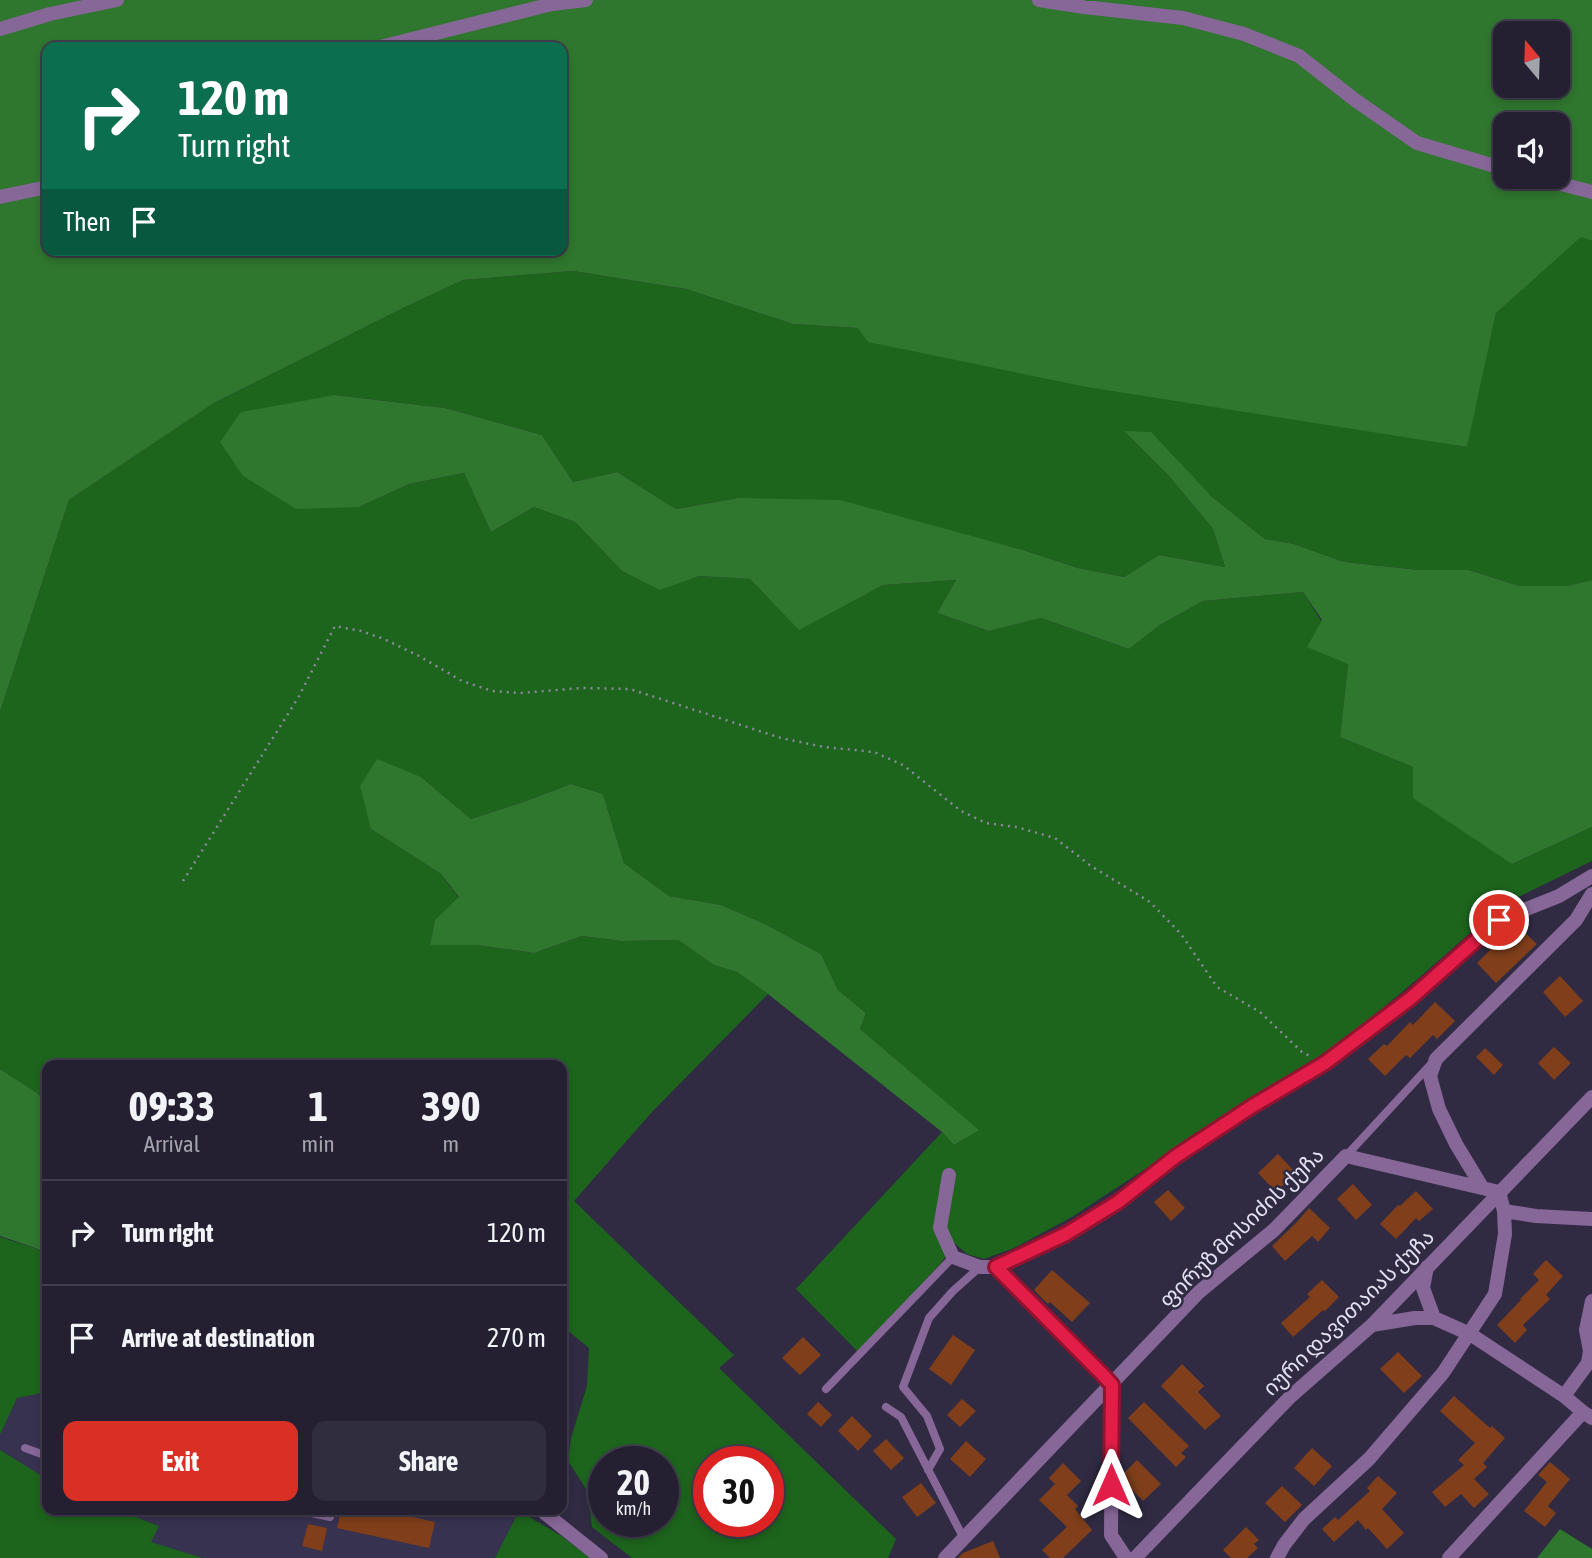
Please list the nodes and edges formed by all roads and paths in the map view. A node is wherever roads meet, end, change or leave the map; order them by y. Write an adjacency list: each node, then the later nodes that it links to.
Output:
1 (117, 0): 4 (street)
2 (586, 0): 5 (street)
3 (1039, 0): 6 (street)
4 (0, 29)
5 (400, 42)
6 (1493, 165)
7 (1570, 186): 9 (street)
8 (42, 188): 10 (street)
9 (1592, 192)
10 (0, 197)
11 (1592, 876): 15 (street)
12 (183, 881): 15 (path)
13 (1592, 894): 14 (street, ფირუზ მოსიძის ქუჩა)
14 (1436, 1059): 17 (lane, ფირუზ მოსიძის ქუჩა); 19 (street)
15 (1325, 1063): 25 (street)
16 (1592, 1097): 20 (street, იური დავითაიას ქუჩა)
17 (1346, 1156): 19 (street); 32 (street, ფირუზ მოსიძის ქუჩა)
18 (949, 1175): 23 (street)
19 (1482, 1187): 20 (street)
20 (1499, 1192): 21 (street); 26 (street, იური დავითაიას ქუჩა)
21 (1504, 1211): 22 (street); 30 (street)
22 (1592, 1219)
23 (953, 1257): 24 (street); 33 (lane)
24 (980, 1267): 25 (street); 39 (lane)
25 (996, 1267): 32 (street)
26 (1427, 1267): 28 (street); 29 (street, იური დავითაიას ქუჩა)
27 (1592, 1301): 31 (street)
28 (1433, 1318): 29 (street); 30 (street)
29 (1372, 1325): 45 (street, იური დავითაიას ქუჩა)
30 (1470, 1334): 34 (street); 46 (street)
31 (1590, 1361): 34 (street)
32 (1112, 1385): 41 (street, ფირუზ მოსიძის ქუჩა); 44 (street)
33 (826, 1389)
34 (1564, 1396): 36 (street)
35 (886, 1407): 39 (lane)
36 (1587, 1415): 47 (street)
37 (25, 1448): 38 (lane)
38 (42, 1453)
39 (928, 1470): 41 (lane)
40 (547, 1515): 42 (street)
41 (964, 1539): 43 (street, ფირუზ მოსიძის ქუჩა)
42 (601, 1558)
43 (945, 1558)
44 (1126, 1558)
45 (1135, 1558)
46 (1277, 1558)
47 (1448, 1558)

